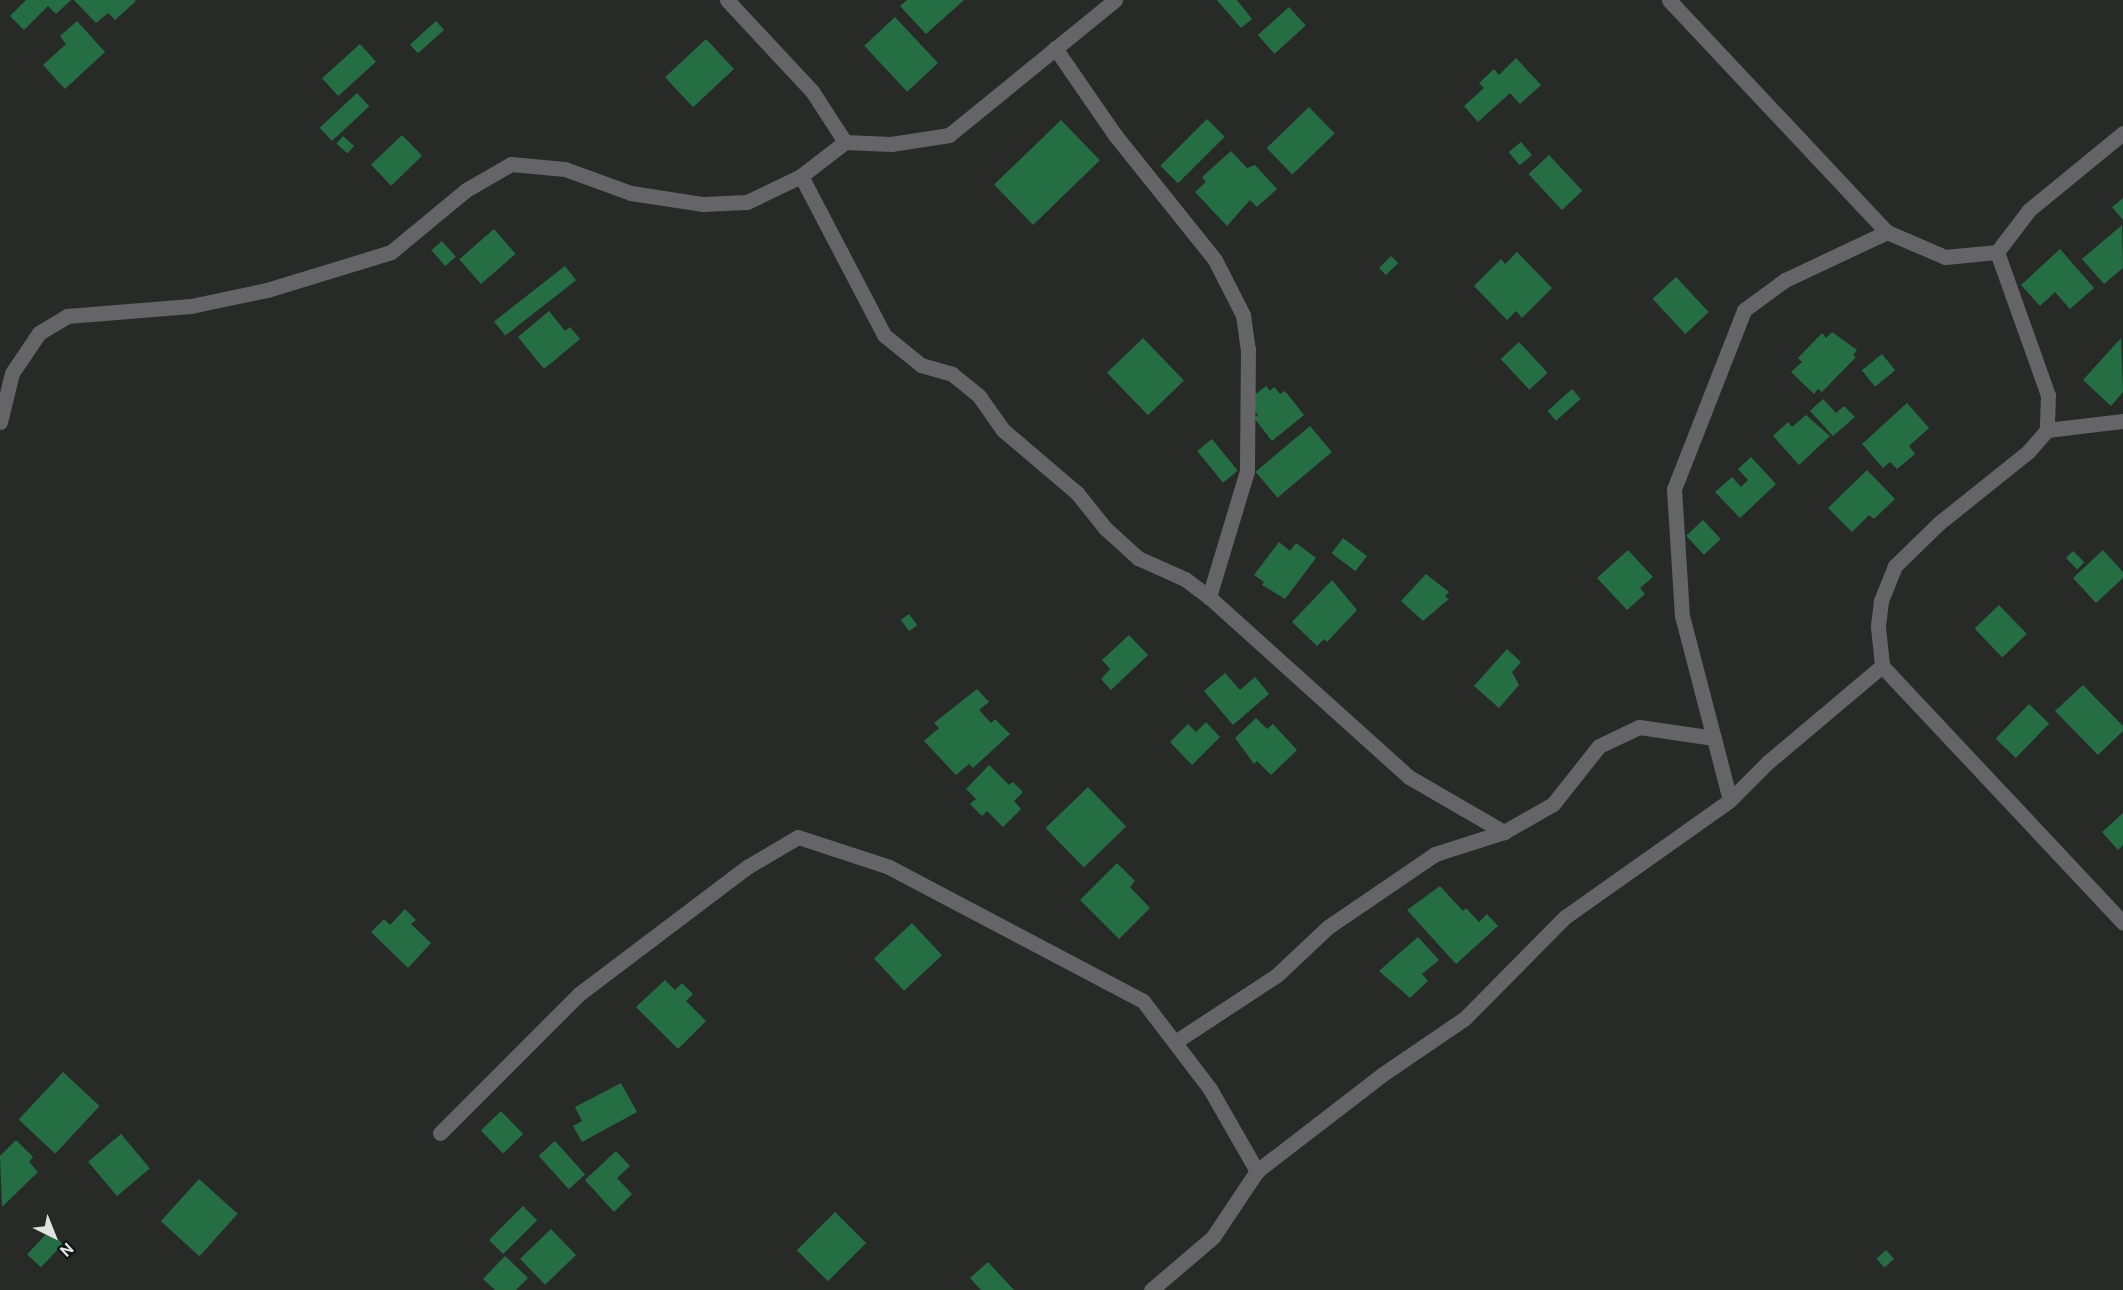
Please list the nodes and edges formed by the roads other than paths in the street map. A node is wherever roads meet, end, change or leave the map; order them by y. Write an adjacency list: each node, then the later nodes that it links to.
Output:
1 (727, 0): 6 (street)
2 (1115, 0): 4 (street)
3 (1669, 0): 8 (street)
4 (1056, 48): 6 (street); 13 (street)
5 (2123, 132): 9 (street)
6 (845, 142): 7 (street)
7 (801, 176): 11 (street); 13 (street)
8 (1887, 232): 9 (street); 15 (street)
9 (1997, 252): 12 (street)
10 (2123, 421): 12 (street)
11 (0, 422)
12 (2047, 430): 14 (street)
13 (1209, 597): 17 (street)
14 (1882, 666): 16 (street); 18 (street)
15 (1714, 738): 16 (street); 17 (street)
16 (1730, 800): 21 (street)
17 (1504, 832): 19 (street)
18 (2123, 923)
19 (1175, 1042): 20 (street); 21 (street)
20 (440, 1133)
21 (1257, 1171): 22 (street)
22 (1151, 1290)

